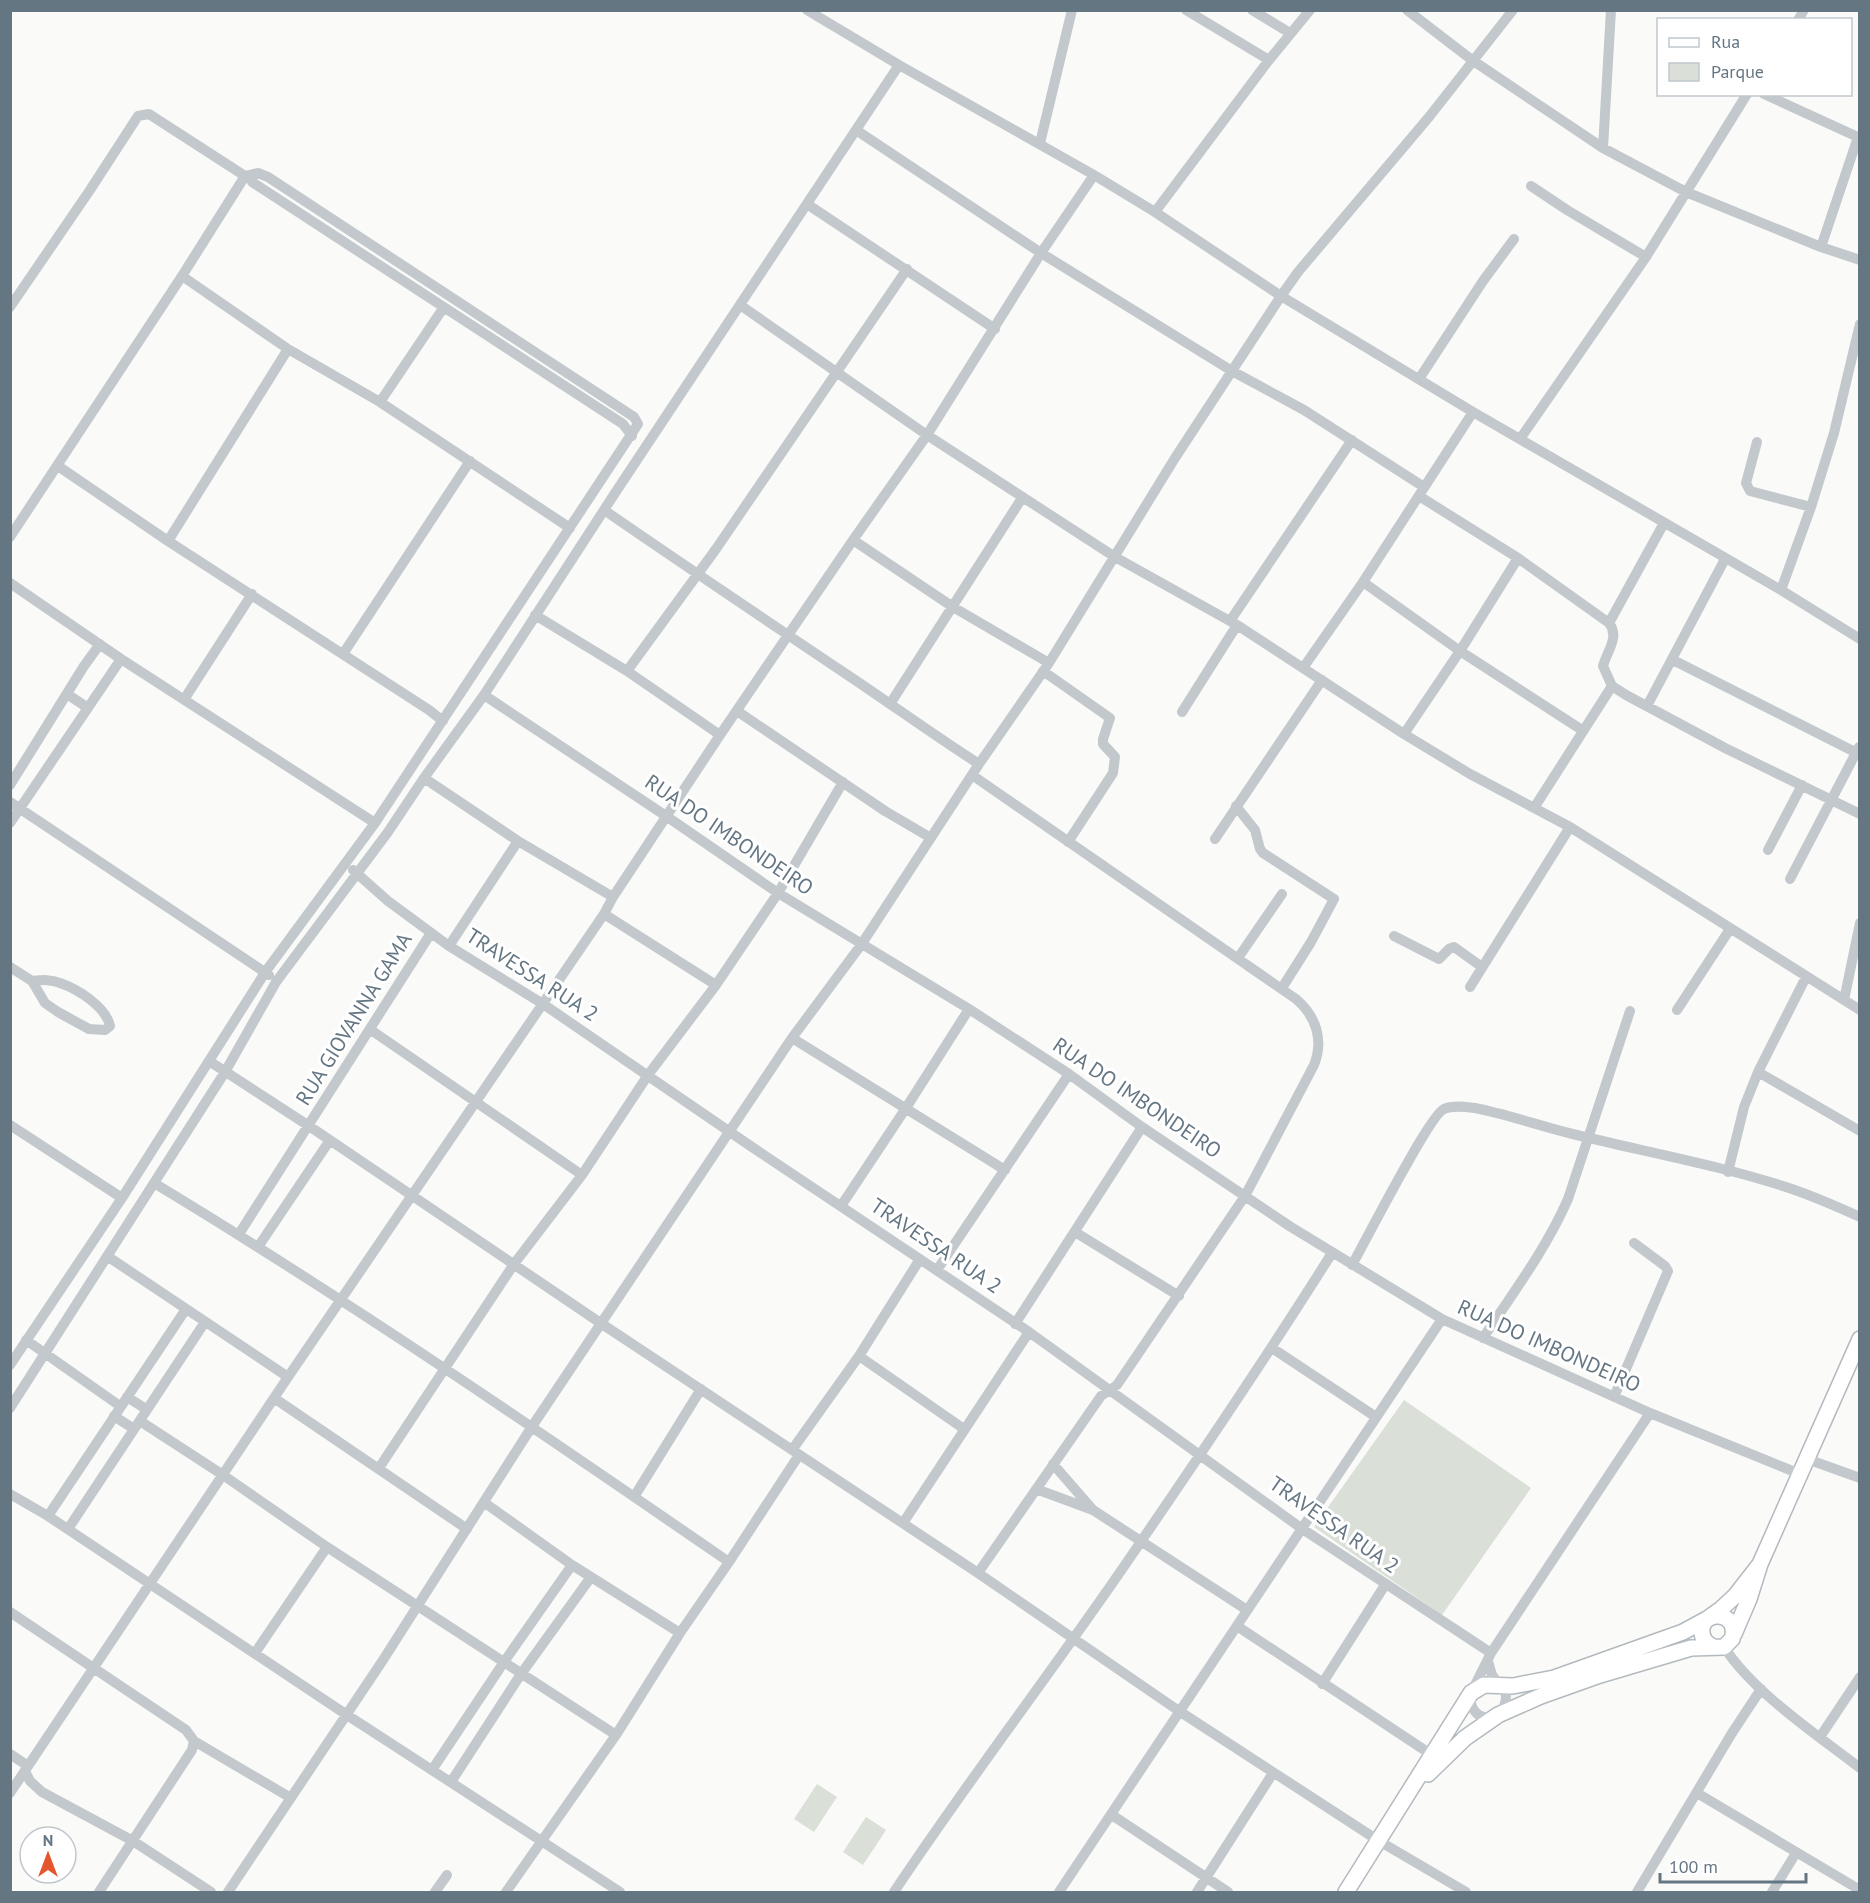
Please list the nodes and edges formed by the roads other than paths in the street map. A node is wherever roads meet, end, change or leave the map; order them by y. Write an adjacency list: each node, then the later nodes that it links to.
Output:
1 (807, 10): 12 (street)
2 (1072, 10): 17 (street)
3 (1186, 10): 10 (street)
4 (1252, 10): 9 (street)
5 (1310, 10): 9 (street)
6 (1407, 10): 11 (street)
7 (1513, 10): 11 (street)
8 (1611, 10): 18 (street)
9 (1290, 33): 10 (street)
10 (1269, 60): 24 (street)
11 (1472, 60): 18 (street); 32 (street)
12 (899, 65): 15 (street); 17 (street)
13 (1746, 96): 22 (street)
14 (1768, 96): 16 (street)
15 (856, 130): 23 (street); 27 (street)
16 (1859, 137): 26 (street)
17 (1040, 143): 20 (street)
18 (1603, 148): 22 (street)
19 (248, 175): 31 (street); 34 (street); 35 (street); 45 (street)
20 (1094, 175): 24 (street); 27 (street)
21 (1531, 186): 28 (street)
22 (1686, 192): 26 (street); 28 (street)
23 (807, 204): 30 (street); 33 (street)
24 (1155, 212): 32 (street)
25 (1514, 239): 41 (street)
26 (1821, 247): 29 (street)
27 (1041, 253): 37 (street); 39 (street)
28 (1646, 257): 46 (street)
29 (1860, 260)
30 (907, 269): 37 (street); 40 (street)
31 (182, 276): 38 (street); 50 (street)
32 (1281, 296): 39 (street); 41 (street)
33 (740, 305): 40 (street); 54 (street)
34 (10, 307)
35 (444, 307): 42 (street); 45 (street)
36 (1860, 324): 53 (street)
37 (995, 329): 44 (street)
38 (288, 349): 42 (street); 59 (street)
39 (1232, 371): 47 (street); 60 (street)
40 (836, 374): 44 (street); 63 (street)
41 (1419, 379): 43 (street)
42 (380, 402): 49 (street)
43 (1473, 412): 46 (street); 51 (street)
44 (927, 435): 52 (street); 58 (street)
45 (632, 436): 56 (street)
46 (1520, 439): 55 (street)
47 (1352, 440): 51 (street); 70 (street)
48 (1757, 442): 53 (street)
49 (470, 461): 56 (street); 76 (street)
50 (58, 466): 57 (street); 59 (street)
51 (1421, 492): 61 (street); 64 (street)
52 (1022, 498): 60 (street); 68 (street)
53 (1811, 507): 66 (street)
54 (604, 510): 63 (street); 69 (street)
55 (1664, 523): 62 (street); 71 (street)
56 (570, 528): 92 (street)
57 (10, 537)
58 (853, 540): 68 (street); 72 (street)
59 (168, 541): 67 (street)
60 (1114, 557): 70 (street); 79 (street)
61 (1518, 558): 71 (street); 75 (street)
62 (1725, 559): 66 (street); 78 (street)
63 (697, 575): 72 (street); 81 (street)
64 (1363, 582): 75 (street); 80 (street)
65 (10, 583): 74 (street)
66 (1781, 590): 73 (street)
67 (252, 594): 76 (street); 86 (street)
68 (953, 607): 79 (street); 87 (street)
69 (535, 615): 81 (street); 85 (street)
70 (1234, 623): 80 (street); 91 (street)
71 (1609, 623): 83 (street)
72 (789, 636): 87 (street); 90 (street)
73 (1860, 639)
74 (100, 644): 77 (street); 84 (street)
75 (1460, 651): 93 (street); 94 (street)
76 (343, 654): 92 (street)
77 (121, 658): 86 (street); 89 (street)
78 (1673, 660): 88 (street); 96 (street)
79 (1046, 667): 97 (street); 116 (street)
80 (1303, 668): 82 (street)
81 (627, 671): 95 (street)
82 (1322, 680): 94 (street); 105 (street)
83 (1612, 686): 88 (street); 93 (street)
84 (67, 694): 89 (street); 101 (street)
85 (484, 695): 99 (street); 109 (street, RUA DO IMBONDEIRO)
86 (185, 698): 111 (street)
87 (890, 704): 97 (street)
88 (1647, 706): 102 (street)
89 (88, 708): 106 (street)
90 (737, 711): 95 (street); 100 (street)
91 (1182, 712)
92 (443, 722): 111 (street)
93 (1582, 730): 107 (street)
94 (1404, 734): 107 (street)
95 (720, 735): 109 (street)
96 (1857, 749): 103 (street)
97 (979, 764): 98 (street)
98 (972, 775): 113 (street); 116 (street)
99 (424, 778): 115 (street); 119 (street)
100 (843, 782): 113 (street); 121 (street)
101 (10, 785)
102 (1802, 785): 103 (street); 117 (street)
103 (1831, 801): 108 (street); 120 (street)
104 (10, 802): 106 (street)
105 (1236, 806): 114 (street); 141 (street)
106 (20, 808): 110 (street); 135 (street)
107 (1534, 808): 112 (street)
108 (1860, 814)
109 (666, 816): 121 (street, RUA DO IMBONDEIRO); 123 (street)
110 (10, 823)
111 (375, 823): 118 (street)
112 (1570, 827): 126 (street); 134 (street)
113 (931, 838): 129 (street)
114 (1215, 840)
115 (518, 841): 123 (street); 130 (street)
116 (1068, 842): 132 (street)
117 (1768, 850)
118 (345, 863): 119 (street, TRAVESSA RUA 2); 135 (street)
119 (357, 874): 127 (street, TRAVESSA RUA 2); 138 (street)
120 (1790, 879)
121 (778, 893): 129 (street, RUA DO IMBONDEIRO); 139 (street)
122 (1282, 894): 132 (street)
123 (613, 897): 124 (street)
124 (604, 914): 139 (street); 143 (street)
125 (1860, 923): 131 (street)
126 (1730, 929): 136 (street); 145 (street)
127 (431, 933): 130 (street, TRAVESSA RUA 2); 148 (street, RUA GIOVANNA GAMA)
128 (1394, 936): 134 (street)
129 (861, 945): 144 (street, RUA DO IMBONDEIRO); 149 (street)
130 (449, 946): 143 (street, TRAVESSA RUA 2)
131 (1856, 955): 142 (street)
132 (1238, 958): 141 (street)
133 (10, 967): 137 (street)
134 (1482, 967): 140 (street)
135 (266, 971): 138 (street); 150 (street)
136 (1806, 977): 142 (street); 152 (street)
137 (32, 981): 137 (street)
138 (276, 982): 151 (street)
139 (716, 985): 154 (street)
140 (1470, 987)
141 (1282, 988): 169 (street)
142 (1844, 1000): 146 (street)
143 (543, 1004): 154 (street, TRAVESSA RUA 2); 155 (street)
144 (969, 1009): 153 (street, RUA DO IMBONDEIRO); 156 (street)
145 (1677, 1010)
146 (1860, 1010)
147 (1630, 1011): 162 (street)
148 (371, 1030): 155 (street); 158 (street, RUA GIOVANNA GAMA)
149 (792, 1038): 156 (street); 161 (street)
150 (209, 1061): 151 (street); 170 (street)
151 (225, 1072): 158 (street); 167 (street)
152 (1758, 1072): 160 (street); 165 (street)
153 (1069, 1074): 159 (street, RUA DO IMBONDEIRO); 164 (street)
154 (648, 1075): 161 (street, TRAVESSA RUA 2); 166 (street)
155 (476, 1102): 166 (street); 168 (street)
156 (906, 1108): 164 (street); 171 (street)
157 (10, 1125): 170 (street)
158 (309, 1126): 163 (street); 174 (street, RUA GIOVANNA GAMA)
159 (1143, 1127): 169 (street, RUA DO IMBONDEIRO); 173 (street)
160 (1860, 1131)
161 (729, 1132): 171 (street, TRAVESSA RUA 2); 188 (street)
162 (1588, 1138): 165 (street); 181 (street); 191 (street)
163 (330, 1140): 168 (street); 176 (street)
164 (1005, 1170): 182 (street)
165 (1728, 1172): 172 (street)
166 (582, 1175): 180 (street)
167 (154, 1183): 174 (street); 178 (street)
168 (411, 1195): 180 (street); 184 (street)
169 (1245, 1196): 177 (street, RUA DO IMBONDEIRO); 183 (street)
170 (122, 1197): 193 (street)
171 (841, 1206): 179 (street, TRAVESSA RUA 2)
172 (1860, 1217)
173 (1075, 1232): 183 (street); 189 (street)
174 (239, 1234): 176 (street)
175 (1634, 1243): 202 (street)
176 (258, 1247): 184 (street)
177 (1332, 1253): 181 (street, RUA DO IMBONDEIRO); 194 (street)
178 (107, 1256): 185 (street); 195 (street)
179 (920, 1259): 182 (street, TRAVESSA RUA 2); 196 (street)
180 (514, 1264): 188 (street); 198 (street)
181 (1353, 1265): 186 (street, RUA DO IMBONDEIRO)
182 (937, 1270): 189 (street, TRAVESSA RUA 2)
183 (1179, 1296): 201 (street)
184 (341, 1300): 198 (street); 199 (street)
185 (186, 1309): 187 (street); 204 (street)
186 (1442, 1319): 191 (street, RUA DO IMBONDEIRO); 209 (street)
187 (205, 1322): 199 (street); 206 (street)
188 (602, 1324): 200 (street); 211 (street)
189 (1015, 1324): 190 (street, TRAVESSA RUA 2)
190 (1029, 1332): 201 (street, TRAVESSA RUA 2); 212 (street)
191 (1482, 1338): 202 (street, RUA DO IMBONDEIRO)
192 (1860, 1339): 215 (main road)
193 (26, 1341): 195 (street); 197 (street)
194 (1272, 1348): 209 (street); 214 (street)
195 (44, 1353): 204 (street); 205 (street)
196 (859, 1356): 212 (street); 213 (street)
197 (10, 1365)
198 (445, 1368): 211 (street); 217 (street)
199 (288, 1377): 203 (street)
200 (701, 1389): 213 (street); 223 (street)
201 (1108, 1390): 214 (street, TRAVESSA RUA 2); 216 (street)
202 (1614, 1397): 207 (street, RUA DO IMBONDEIRO)
203 (274, 1398): 217 (street); 219 (street)
204 (123, 1401): 206 (street); 208 (street)
205 (10, 1408)
206 (146, 1409): 210 (street)
207 (1650, 1413): 218 (street, RUA DO IMBONDEIRO); 250 (street)
208 (114, 1416): 210 (street); 226 (street)
209 (1376, 1417): 228 (street)
210 (137, 1425): 219 (street); 229 (street)
211 (531, 1428): 223 (street); 224 (street)
212 (964, 1429): 227 (street)
213 (795, 1453): 227 (street); 233 (street)
214 (1199, 1454): 228 (street, TRAVESSA RUA 2); 231 (street)
215 (1806, 1459): 218 (main road); 220 (street)
216 (1053, 1464): 221 (street); 225 (street)
217 (378, 1468): 230 (street)
218 (1800, 1474): 234 (main road)
219 (223, 1475): 232 (street); 238 (street)
220 (1860, 1478)
221 (1036, 1489): 225 (street); 236 (street)
222 (10, 1494): 226 (street)
223 (634, 1497): 233 (street)
224 (484, 1503): 230 (street); 235 (street)
225 (1093, 1510): 231 (street)
226 (48, 1516): 229 (street)
227 (903, 1523): 236 (street)
228 (1301, 1528): 239 (street, TRAVESSA RUA 2); 241 (street)
229 (68, 1529): 238 (street)
230 (467, 1529): 240 (street)
231 (1142, 1540): 241 (street); 247 (street)
232 (327, 1547): 240 (street); 249 (street)
233 (729, 1562): 245 (street)
234 (1760, 1564): 243 (main road); 246 (main road)
235 (572, 1566): 237 (street); 251 (street)
236 (978, 1573): 247 (street)
237 (591, 1577): 245 (street); 253 (street)
238 (150, 1583): 249 (street); 252 (street)
239 (1385, 1585): 250 (street, TRAVESSA RUA 2); 255 (street)
240 (416, 1605): 251 (street); 261 (street)
241 (1247, 1610): 244 (street)
242 (11, 1612): 252 (street)
243 (1707, 1619): 246 (main road); 248 (main road); 256 (main road)
244 (1237, 1626): 255 (street); 259 (street)
245 (680, 1633): 262 (street)
246 (1734, 1634): 248 (main road)
247 (1073, 1638): 259 (street); 290 (street)
248 (1719, 1647): 257 (street); 260 (main road)
249 (255, 1653): 261 (street)
250 (1489, 1657): 256 (street); 258 (street)
251 (504, 1662): 253 (street); 269 (street)
252 (94, 1670): 264 (street); 267 (street)
253 (522, 1674): 262 (street); 271 (street)
254 (1860, 1677): 263 (street)
255 (1322, 1684): 266 (street)
256 (1501, 1685): 258 (main road); 260 (street)
257 (1761, 1689): 263 (street); 274 (street)
258 (1472, 1693): 260 (street); 266 (main road)
259 (1179, 1711): 270 (street); 276 (street)
260 (1498, 1714): 272 (main road)
261 (346, 1715): 269 (street); 275 (street)
262 (616, 1735): 279 (street)
263 (1820, 1737): 268 (street)
264 (194, 1741): 275 (street); 277 (street)
265 (10, 1754): 267 (street)
266 (1432, 1755): 272 (main road)
267 (27, 1768): 273 (street); 277 (street)
268 (1860, 1768)
269 (432, 1770): 271 (street)
270 (1273, 1773): 278 (street); 282 (street)
271 (451, 1782): 279 (street)
272 (1411, 1791): 278 (main road)
273 (10, 1793)
274 (1697, 1793): 280 (street); 296 (street)
275 (291, 1798): 286 (street)
276 (1112, 1815): 282 (street); 291 (street)
277 (133, 1841): 284 (street); 285 (street)
278 (1379, 1841): 294 (main road); 295 (street)
279 (543, 1842): 288 (street); 289 (street)
280 (1796, 1852): 283 (street); 297 (street)
281 (447, 1875): 287 (street)
282 (1207, 1878): 292 (street); 293 (street)
283 (1860, 1890)
284 (99, 1893)
285 (211, 1893)
286 (228, 1893)
287 (435, 1893)
288 (506, 1893)
289 (620, 1893)
290 (894, 1893)
291 (1059, 1893)
292 (1197, 1893)
293 (1228, 1893)
294 (1346, 1893)
295 (1466, 1893)
296 (1637, 1893)
297 (1772, 1893)

